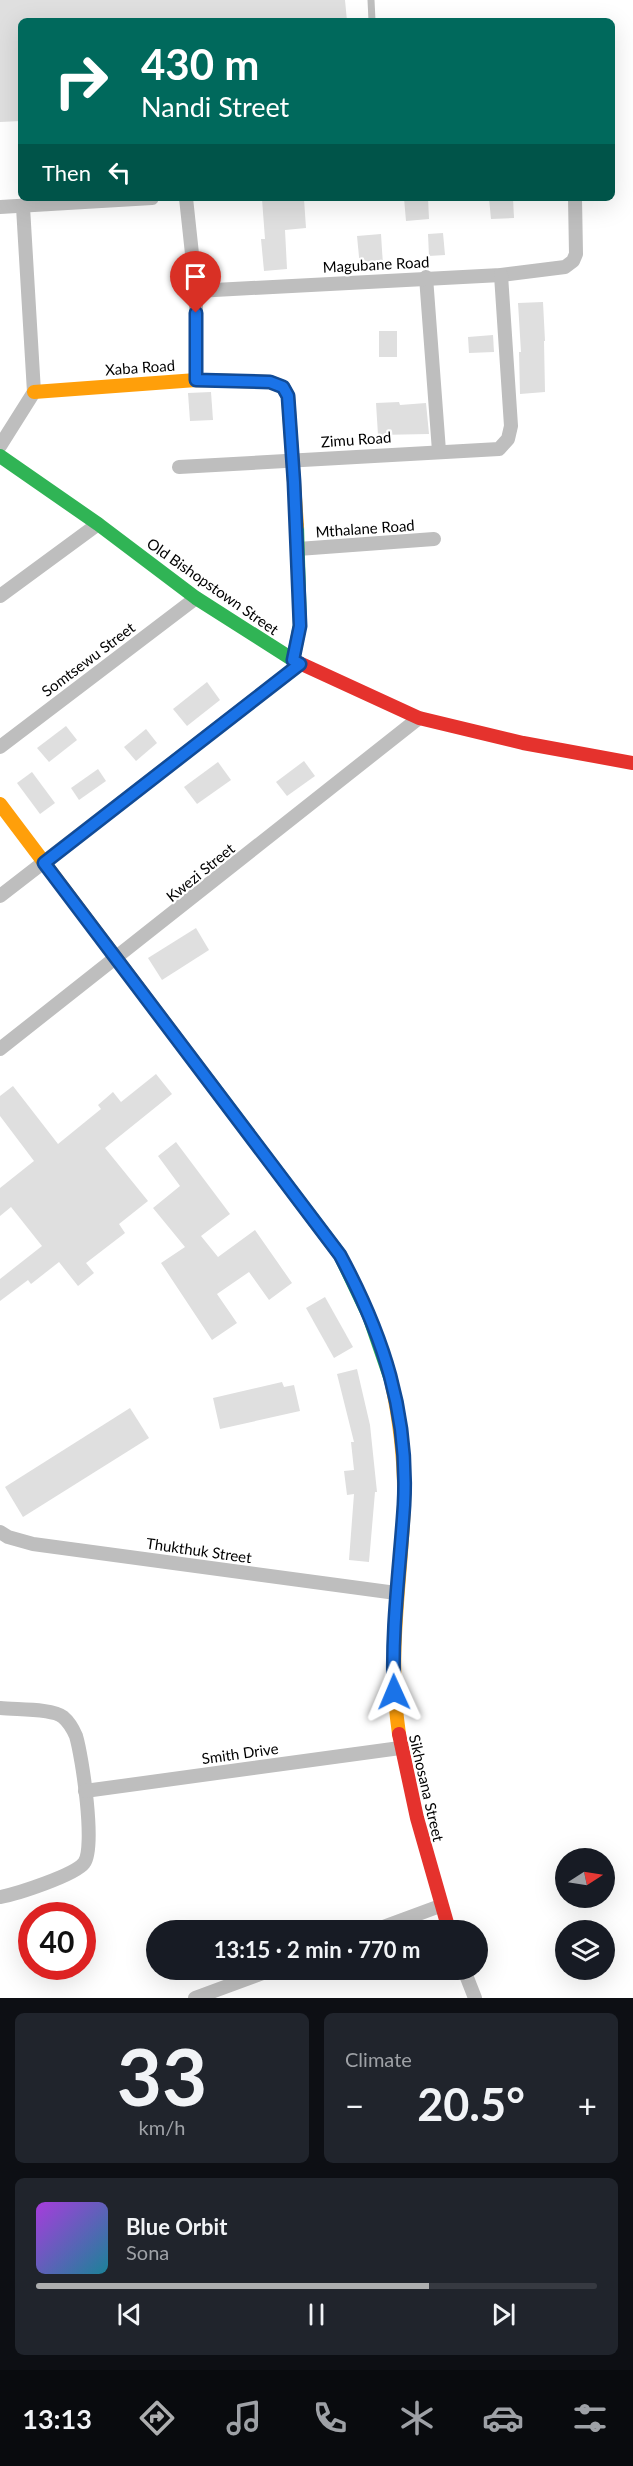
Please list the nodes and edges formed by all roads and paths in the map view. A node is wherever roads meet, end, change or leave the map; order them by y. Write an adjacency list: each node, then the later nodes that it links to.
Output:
1 (371, 0): 2 (lane)
2 (372, 18)
3 (109, 201): 7 (street)
4 (186, 201): 10 (street)
5 (575, 201): 8 (street, Magubane Road)
6 (0, 207): 7 (street)
7 (24, 207): 12 (street)
8 (501, 274): 9 (street, Magubane Road); 14 (street, Zimu Road)
9 (426, 277): 10 (street, Magubane Road); 14 (street)
10 (196, 291): 11 (street)
11 (196, 380): 12 (street, Xaba Road); 16 (street, Xaba Road)
12 (34, 392): 13 (street)
13 (0, 446)
14 (439, 451): 16 (street, Zimu Road)
15 (0, 456): 18 (street, Old Bishopstown Street)
16 (293, 460): 17 (street, Zimu Road); 20 (street)
17 (179, 467)
18 (98, 524): 21 (street); 22 (street, Old Bishopstown Street)
19 (434, 539): 20 (street, Mthalane Road)
20 (298, 549): 23 (street)
21 (0, 596)
22 (196, 598): 23 (street, Old Bishopstown Street); 25 (street, Somtsewu Street)
23 (297, 662): 24 (street, Old Bishopstown Street); 28 (street)
24 (419, 718): 26 (street, Old Bishopstown Street); 30 (street, Kwezi Street)
25 (0, 747)
26 (633, 763)
27 (0, 804): 28 (street, Sikhosana Street)
28 (44, 863): 29 (street); 30 (street, Sikhosana Street)
29 (0, 896)
30 (117, 959): 31 (street, Kwezi Street); 33 (street, Sikhosana Street)
31 (0, 1049)
32 (0, 1532): 33 (street, Thukthuk Street)
33 (396, 1593): 35 (street, Sikhosana Street)
34 (0, 1708): 36 (street)
35 (400, 1748): 36 (street, Smith Drive); 38 (street, Sikhosana Street)
36 (85, 1791): 37 (street)
37 (0, 1897)
38 (440, 1906): 39 (street); 40 (street, Sikhosana Street)
39 (402, 1920)
40 (445, 1920)
41 (244, 1980): 43 (street)
42 (468, 1980): 44 (street)
43 (195, 1998)
44 (475, 1998)

